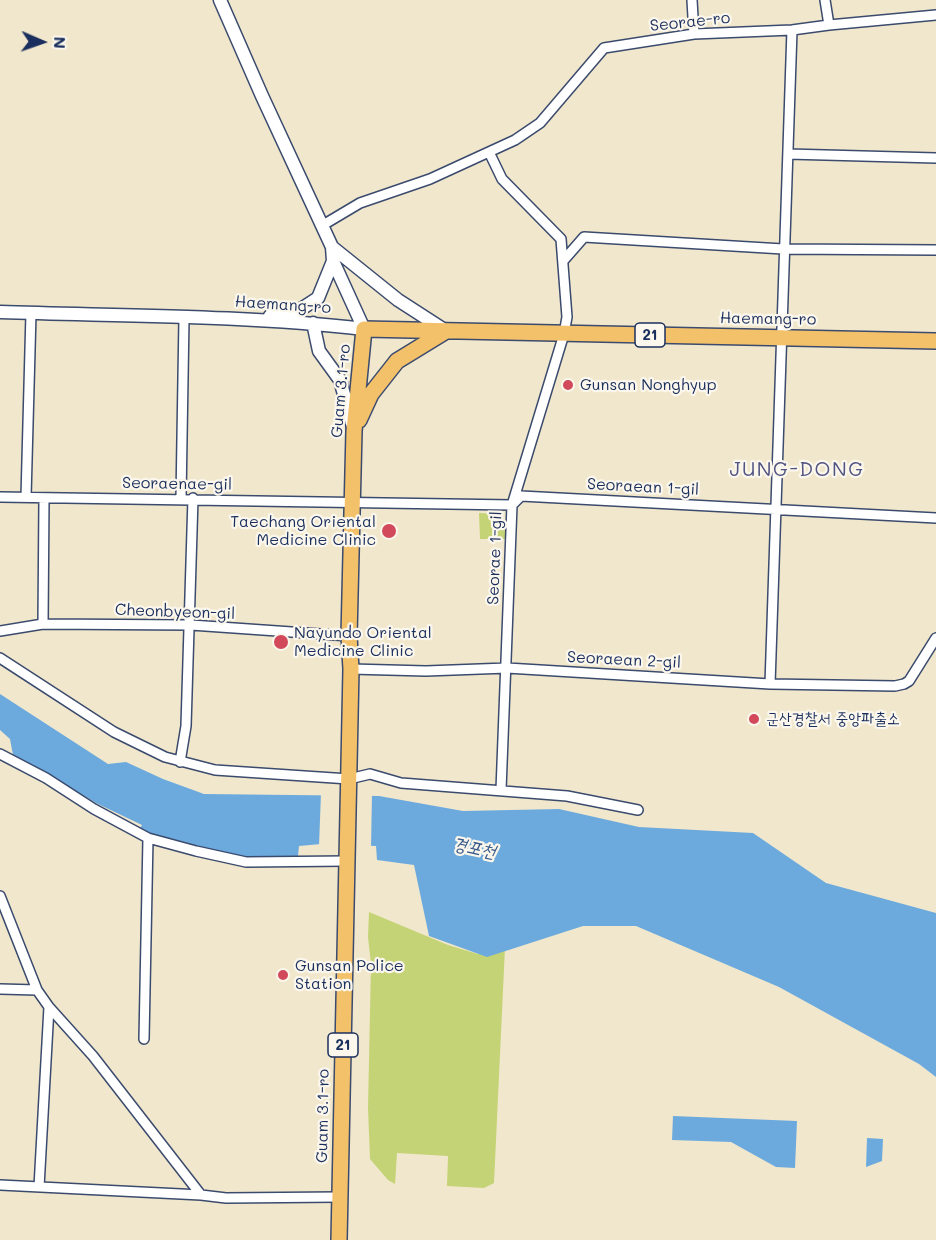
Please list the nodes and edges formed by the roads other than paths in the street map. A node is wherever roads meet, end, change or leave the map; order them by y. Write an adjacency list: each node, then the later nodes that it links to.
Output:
1 (220, 0): 11 (street, Guam 3.1-ro)
2 (692, 0): 7 (street)
3 (825, 0): 5 (street)
4 (936, 15): 5 (street, Seorae-ro)
5 (829, 25): 6 (street, Seorae-ro)
6 (792, 30): 7 (street, Seorae-ro); 9 (street)
7 (694, 34): 8 (street, Seorae-ro)
8 (489, 152): 11 (street, Seorae-ro); 16 (street)
9 (788, 154): 10 (street); 13 (street)
10 (936, 158)
11 (323, 225): 12 (street, Guam 3.1-ro)
12 (332, 247): 15 (street, Guam 3.1-ro); 23 (street)
13 (783, 249): 14 (street); 16 (street); 25 (street)
14 (936, 250)
15 (333, 261): 20 (street); 22 (street, Guam 3.1-ro)
16 (563, 261): 24 (street)
17 (0, 312): 18 (street, Haemang-ro)
18 (31, 313): 19 (street, Haemang-ro); 29 (street)
19 (184, 318): 20 (street, Haemang-ro); 31 (street)
20 (250, 319): 21 (street, Haemang-ro)
21 (313, 323): 22 (street, Haemang-ro); 27 (street)
22 (364, 330): 23 (main road, Haemang-ro / 21); 27 (main road, Guam 3.1-ro / 21)
23 (446, 331): 24 (main road, Haemang-ro / 21); 27 (main road)
24 (564, 334): 25 (main road, Haemang-ro / 21); 34 (street, Seorae 1-gil)
25 (781, 337): 26 (main road, Haemang-ro / 21); 35 (street)
26 (936, 341)
27 (354, 431): 33 (main road, Guam 3.1-ro / 21)
28 (0, 497): 29 (street, Seoraenae-gil)
29 (26, 497): 30 (street, Seoraenae-gil)
30 (44, 498): 31 (street, Seoraenae-gil); 37 (street)
31 (181, 498): 32 (street, Seoraenae-gil)
32 (193, 498): 33 (street, Seoraenae-gil); 38 (street)
33 (353, 502): 34 (street, Seoraean 1-gil); 40 (main road, Guam 3.1-ro / 21)
34 (512, 505): 35 (street, Seoraean 1-gil); 43 (street, Seorae 1-gil)
35 (775, 508): 36 (street, Seoraean 1-gil); 45 (street)
36 (936, 518)
37 (43, 624): 38 (street, Cheonbyeon-gil); 39 (street, Cheonbyeon-gil)
38 (191, 625): 40 (street, Cheonbyeon-gil); 48 (street)
39 (0, 631)
40 (349, 636): 44 (main road, Guam 3.1-ro / 21)
41 (936, 638): 45 (street, Seoraean 2-gil)
42 (0, 658): 48 (street)
43 (507, 668): 44 (street, Seoraean 2-gil); 45 (street, Seoraean 2-gil); 51 (street, Seorae 1-gil)
44 (351, 669): 50 (main road, Guam 3.1-ro / 21)
45 (770, 684)
46 (0, 754): 47 (street)
47 (14, 762): 49 (street); 53 (street)
48 (180, 762): 50 (street)
49 (0, 765)
50 (349, 782): 51 (street); 54 (main road, 21)
51 (501, 790): 52 (street)
52 (638, 810)
53 (148, 838): 54 (street); 59 (street)
54 (347, 855): 63 (main road, Guam 3.1-ro / 21)
55 (0, 896): 57 (street)
56 (0, 989): 57 (street)
57 (37, 990): 58 (street)
58 (48, 1007): 61 (street); 62 (street)
59 (144, 1039)
60 (0, 1185): 61 (street)
61 (39, 1187): 62 (street)
62 (201, 1195): 63 (street)
63 (339, 1197): 64 (main road, Guam 3.1-ro / 21)
64 (339, 1240)

